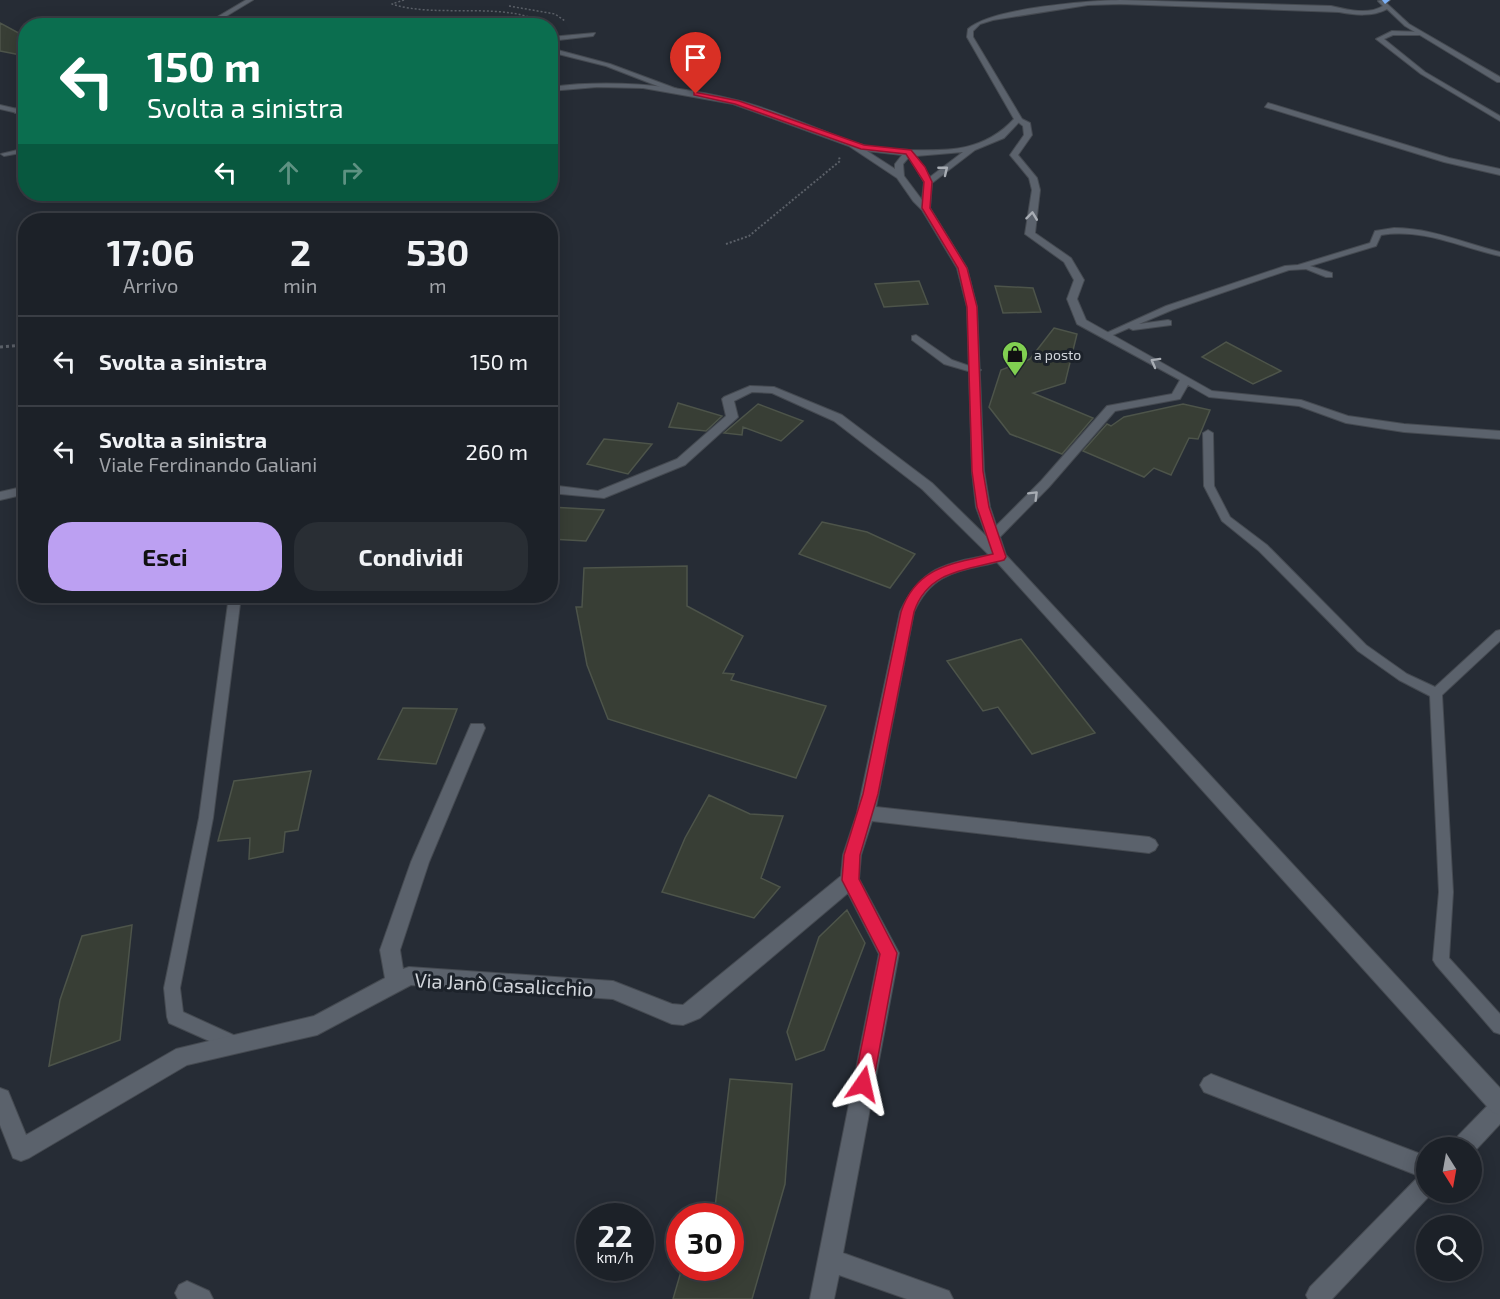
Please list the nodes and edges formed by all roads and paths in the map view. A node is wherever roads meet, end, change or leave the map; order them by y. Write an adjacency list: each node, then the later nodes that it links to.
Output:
1 (250, 0): 13 (street)
2 (404, 0): 8 (path)
3 (1102, 0): 6 (street)
4 (1307, 0): 9 (street)
5 (1312, 0): 10 (street)
6 (1116, 2): 9 (street); 28 (street)
7 (1384, 2): 11 (street); 17 (street)
8 (493, 7)
9 (1259, 7): 10 (street)
10 (1341, 10): 11 (street)
11 (1357, 12): 12 (street)
12 (1377, 17)
13 (219, 18)
14 (538, 18): 16 (path)
15 (1387, 20): 17 (street)
16 (565, 22)
17 (1407, 25): 18 (street)
18 (1420, 33): 22 (street); 29 (street)
19 (593, 34): 20 (street)
20 (558, 38)
21 (558, 52): 24 (street)
22 (1500, 80)
23 (558, 89): 24 (street)
24 (676, 90): 30 (street)
25 (1268, 105): 36 (street)
26 (0, 107): 27 (street)
27 (18, 111)
28 (1018, 119): 32 (street); 46 (street, one-way to 28)
29 (1500, 119)
30 (833, 136): 31 (street); 40 (path)
31 (850, 143): 34 (street); 37 (street)
32 (982, 145): 34 (street); 38 (street, one-way to 32)
33 (18, 151): 35 (lane)
34 (909, 152): 37 (street); 38 (street)
35 (4, 154)
36 (1500, 172)
37 (900, 176): 39 (street)
38 (928, 182): 39 (street)
39 (926, 208): 50 (street)
40 (726, 244)
41 (1500, 254): 42 (lane)
42 (1295, 268): 43 (lane); 45 (lane)
43 (1329, 275)
44 (1168, 323): 45 (lane)
45 (1122, 328): 46 (lane)
46 (1106, 335): 51 (street, one-way to 46)
47 (916, 338): 50 (street)
48 (18, 346): 49 (path)
49 (0, 347)
50 (975, 370): 57 (street)
51 (1186, 379): 53 (street); 57 (street, one-way to 51)
52 (1208, 433): 61 (lane)
53 (1500, 435)
54 (558, 490): 58 (street)
55 (18, 492): 56 (street)
56 (0, 496)
57 (993, 536): 58 (street)
58 (1000, 557): 63 (street); 71 (street)
59 (235, 603): 68 (lane)
60 (1500, 634): 61 (lane)
61 (1436, 693): 67 (lane)
62 (477, 728): 66 (street)
63 (866, 813): 64 (street); 65 (street)
64 (1149, 845)
65 (850, 880): 66 (street, Via Janò Casalicchio); 76 (street)
66 (396, 983): 68 (street, Via Janò Casalicchio)
67 (1500, 1026)
68 (234, 1044): 70 (street, Via Janò Casalicchio)
69 (1211, 1085): 74 (street)
70 (0, 1099)
71 (1500, 1104)
72 (1500, 1109): 73 (street)
73 (1473, 1137)
74 (1416, 1163)
75 (1416, 1194): 79 (street)
76 (830, 1260): 77 (street); 78 (street)
77 (822, 1299)
78 (941, 1299)
79 (1320, 1299)

